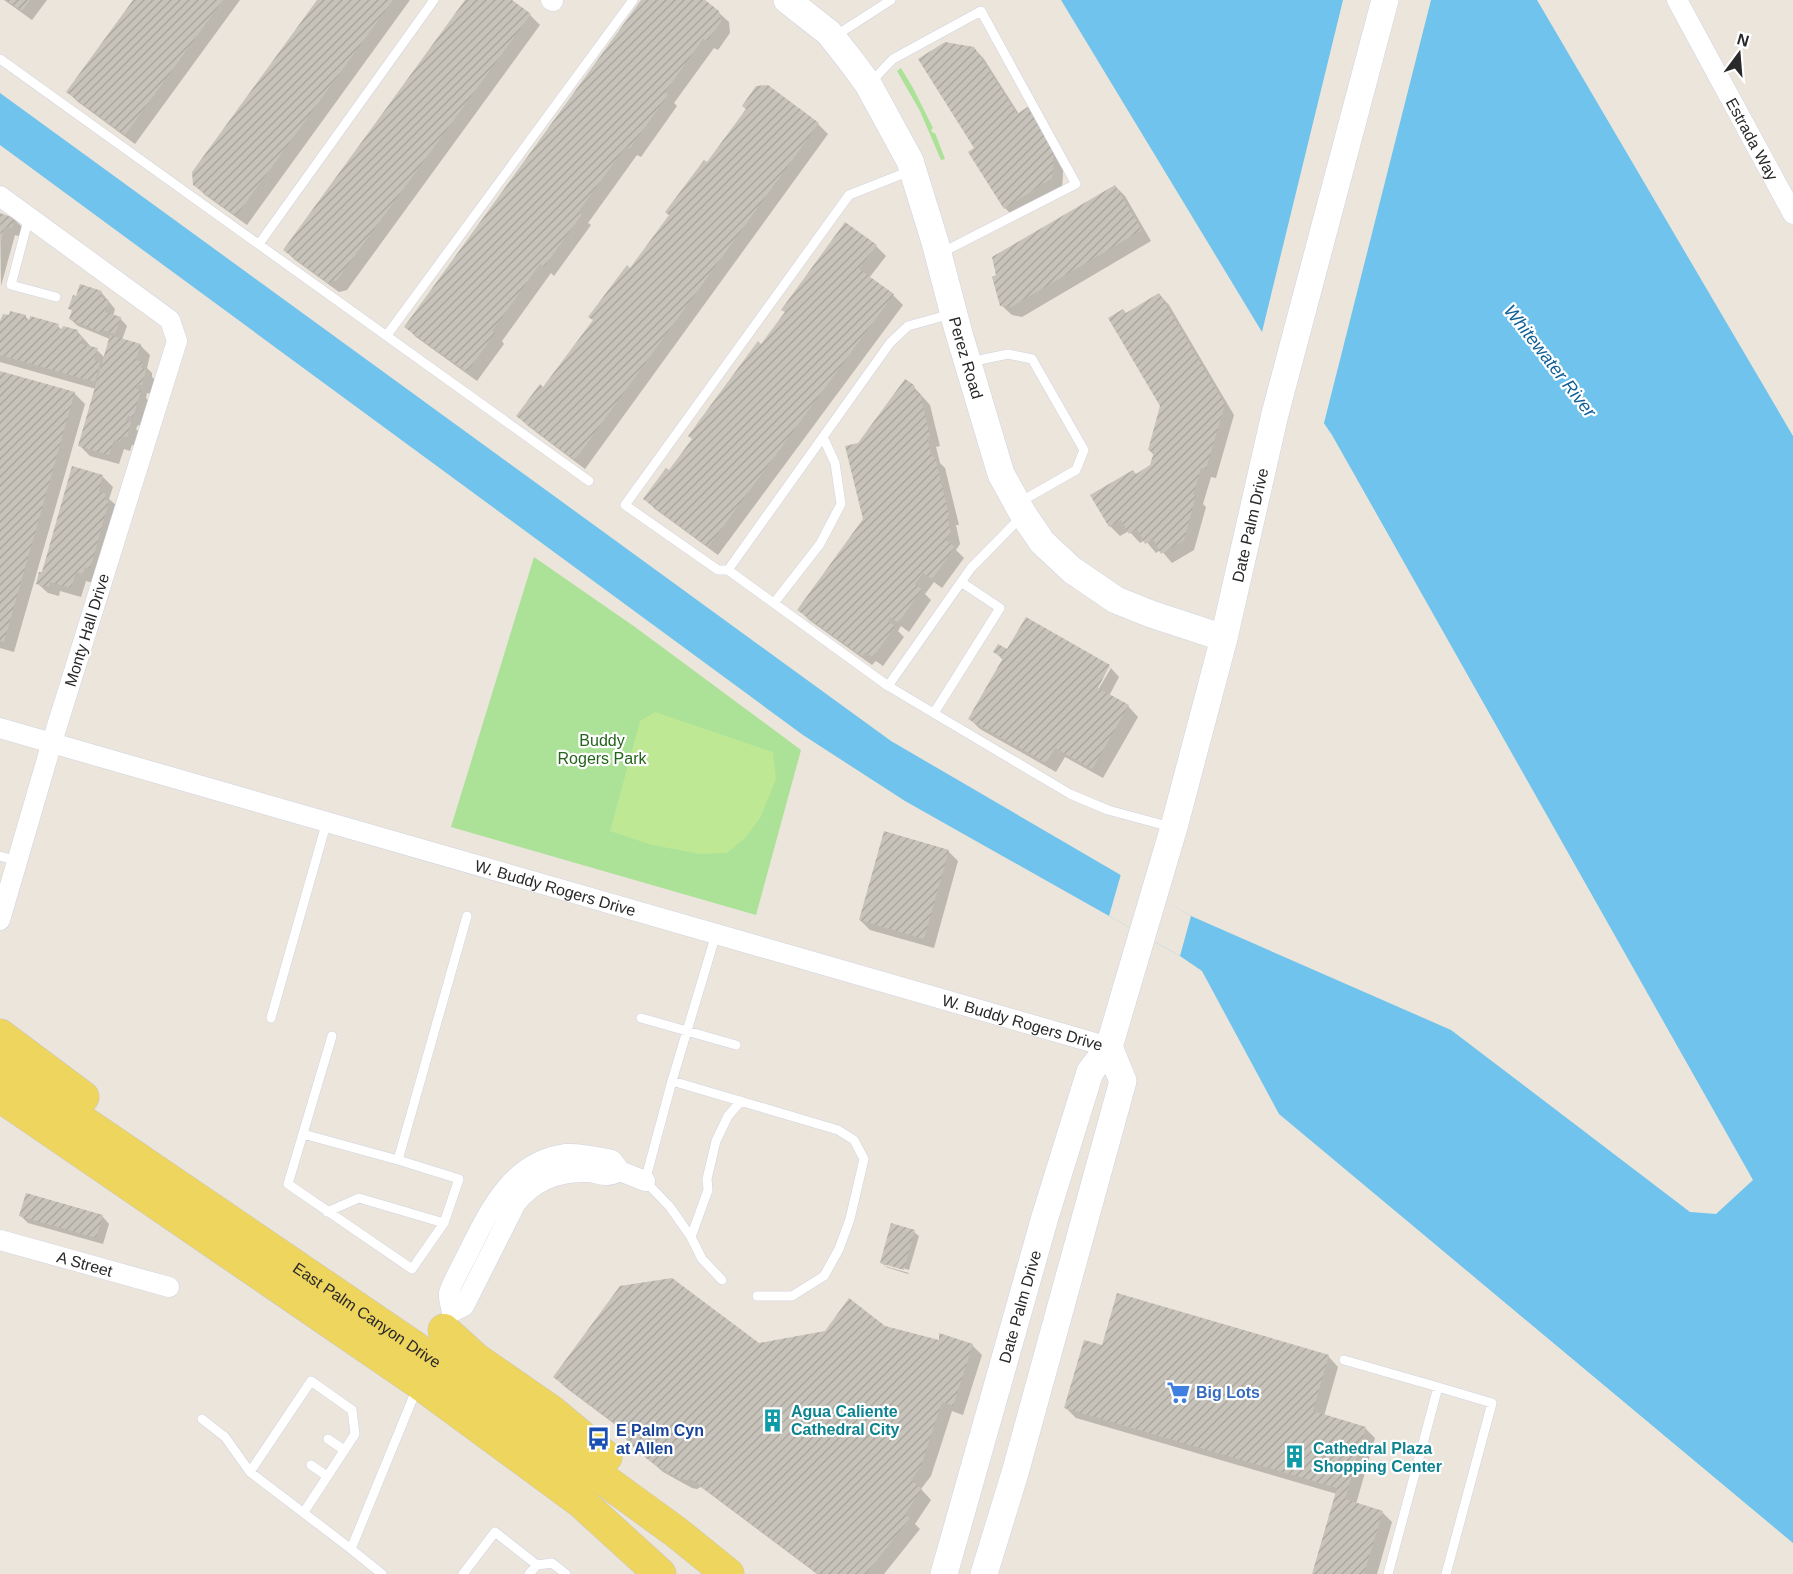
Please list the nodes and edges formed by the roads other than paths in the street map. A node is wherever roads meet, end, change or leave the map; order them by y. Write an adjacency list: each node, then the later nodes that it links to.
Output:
1 (434, 0): 16 (lane)
2 (633, 0): 20 (lane)
3 (787, 0): 9 (main road, Perez Road)
4 (891, 0): 9 (lane)
5 (975, 0): 8 (lane)
6 (1385, 0): 28 (main road, Date Palm Drive)
7 (1677, 0): 14 (street, Estrada Way)
8 (981, 11): 11 (lane); 17 (lane)
9 (833, 38): 11 (main road, Perez Road)
10 (0, 59): 16 (lane)
11 (868, 84): 12 (main road, Perez Road)
12 (913, 170): 17 (main road, Perez Road); 25 (lane)
13 (0, 196): 15 (street)
14 (1793, 214)
15 (29, 217): 18 (lane); 32 (street, Monty Hall Drive)
16 (259, 244): 20 (lane)
17 (938, 255): 19 (main road, Perez Road)
18 (56, 297)
19 (953, 314): 21 (main road, Perez Road); 22 (lane)
20 (387, 335): 23 (lane)
21 (968, 363): 24 (main road, Perez Road); 24 (lane)
22 (823, 437): 25 (lane); 27 (lane)
23 (589, 481)
24 (1020, 509): 26 (lane); 28 (main road, Perez Road)
25 (728, 570): 27 (lane)
26 (961, 582): 29 (lane); 30 (lane)
27 (774, 603): 29 (lane)
28 (1224, 638): 34 (main road, Date Palm Drive)
29 (888, 686): 30 (lane)
30 (934, 713): 34 (lane)
31 (0, 728): 32 (street, W. Buddy Rogers Drive)
32 (52, 742): 33 (street, W. Buddy Rogers Drive); 35 (street, Monty Hall Drive)
33 (327, 821): 38 (street, W. Buddy Rogers Drive); 40 (lane)
34 (1174, 827): 45 (main road, Date Palm Drive)
35 (9, 858): 37 (street, Monty Hall Drive)
36 (467, 916): 52 (lane)
37 (0, 920)
38 (716, 934): 41 (lane); 45 (street, W. Buddy Rogers Drive)
39 (641, 1017): 41 (lane)
40 (271, 1018)
41 (687, 1031): 44 (lane); 47 (lane)
42 (0, 1035): 51 (main road)
43 (332, 1036): 50 (lane)
44 (736, 1045)
45 (1109, 1047): 81 (main road, Date Palm Drive); 82 (main road)
46 (0, 1065): 51 (main road, East Palm Canyon Drive)
47 (672, 1081): 49 (lane); 53 (lane)
48 (0, 1096): 63 (main road, East Palm Canyon Drive)
49 (741, 1101): 56 (lane); 60 (lane)
50 (303, 1134): 52 (lane); 54 (lane)
51 (129, 1153): 63 (main road, East Palm Canyon Drive)
52 (398, 1160): 55 (lane)
53 (645, 1181): 56 (lane); 61 (street)
54 (327, 1212): 55 (lane); 55 (lane)
55 (444, 1223)
56 (691, 1237): 58 (lane)
57 (0, 1240): 59 (street, A Street)
58 (722, 1280)
59 (169, 1287)
60 (758, 1296)
61 (448, 1321): 63 (street); 72 (main road)
62 (1344, 1360): 64 (lane)
63 (426, 1371): 72 (main road, East Palm Canyon Drive); 73 (lane); 79 (main road, East Palm Canyon Drive)
64 (1438, 1387): 83 (lane); 84 (lane)
65 (202, 1419): 69 (lane)
66 (328, 1439): 67 (lane)
67 (344, 1450): 69 (lane); 70 (lane)
68 (311, 1466): 70 (lane)
69 (250, 1472): 71 (lane)
70 (327, 1476): 71 (lane)
71 (304, 1512): 73 (lane)
72 (676, 1532): 80 (main road, East Palm Canyon Drive)
73 (351, 1549): 75 (lane)
74 (537, 1565): 76 (lane); 77 (lane); 78 (lane)
75 (382, 1574)
76 (462, 1574)
77 (529, 1574)
78 (566, 1574)
79 (660, 1574)
80 (728, 1574)
81 (944, 1574)
82 (984, 1574)
83 (1388, 1574)
84 (1446, 1574)

